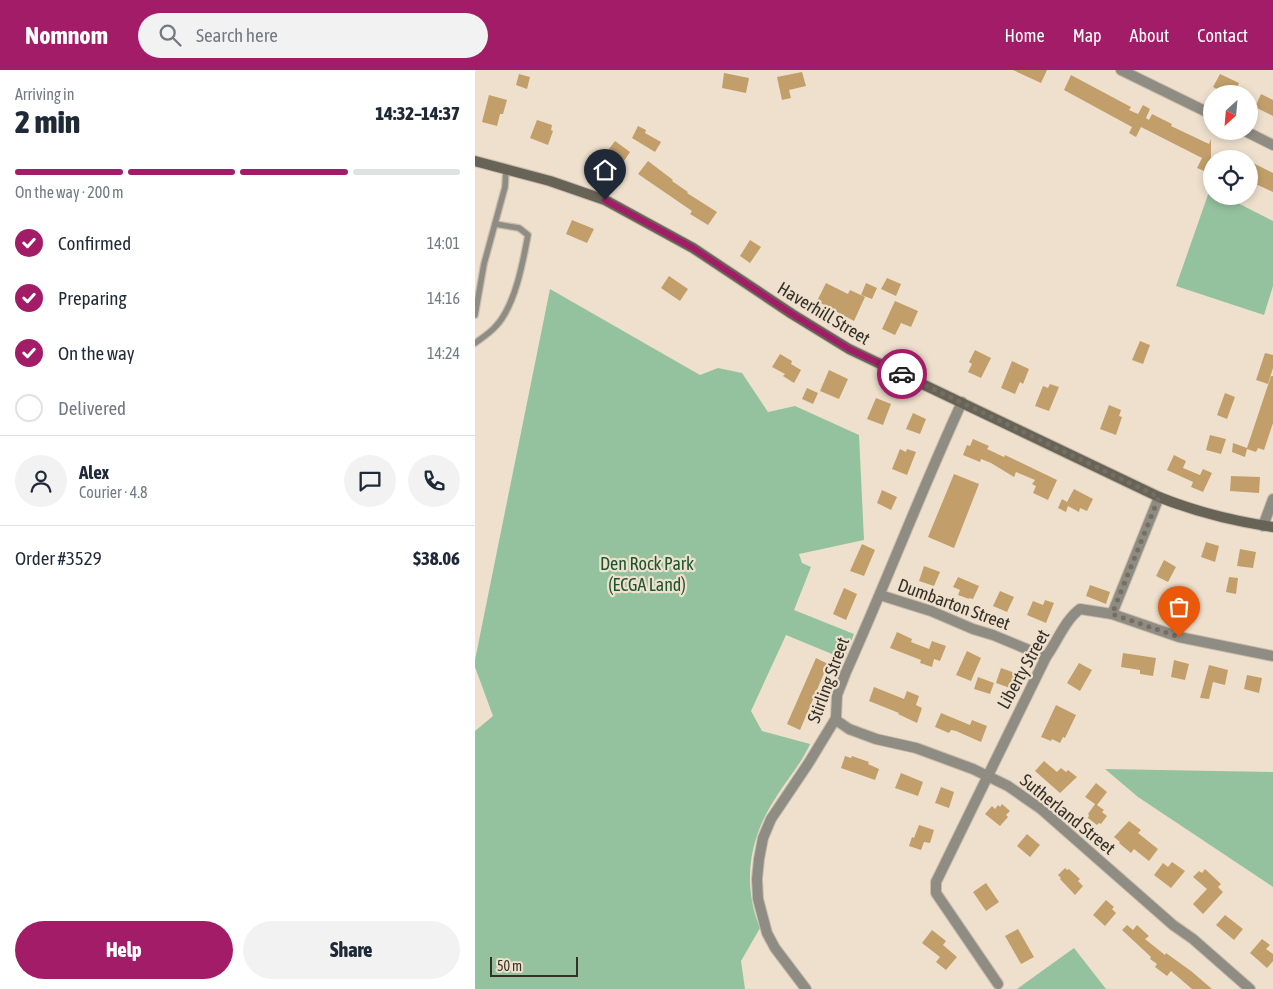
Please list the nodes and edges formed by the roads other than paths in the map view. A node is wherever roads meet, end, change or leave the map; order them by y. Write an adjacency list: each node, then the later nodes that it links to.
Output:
1 (1121, 70): 2 (street)
2 (1203, 110)
3 (1258, 138): 4 (street)
4 (1273, 145)
5 (475, 161): 6 (main road, Haverhill Street)
6 (506, 170): 7 (lane); 10 (main road, Haverhill Street)
7 (495, 224): 8 (lane); 9 (lane)
8 (475, 315)
9 (475, 343)
10 (962, 402): 11 (main road, Haverhill Street); 14 (street, Stirling Street)
11 (1159, 497): 13 (main road, Haverhill Street); 15 (street)
12 (1273, 499): 13 (street)
13 (1268, 526)
14 (880, 594): 17 (street, Dumbarton Street); 18 (street, Stirling Street)
15 (1112, 614): 16 (street); 17 (street, Liberty Street)
16 (1273, 656)
17 (1045, 657): 19 (street, Liberty Street)
18 (836, 718): 19 (street, Sutherland Street); 21 (street, Stirling Street)
19 (987, 775): 20 (street, Liberty Street); 22 (street, Sutherland Street)
20 (998, 984)
21 (806, 989)
22 (1250, 989)

